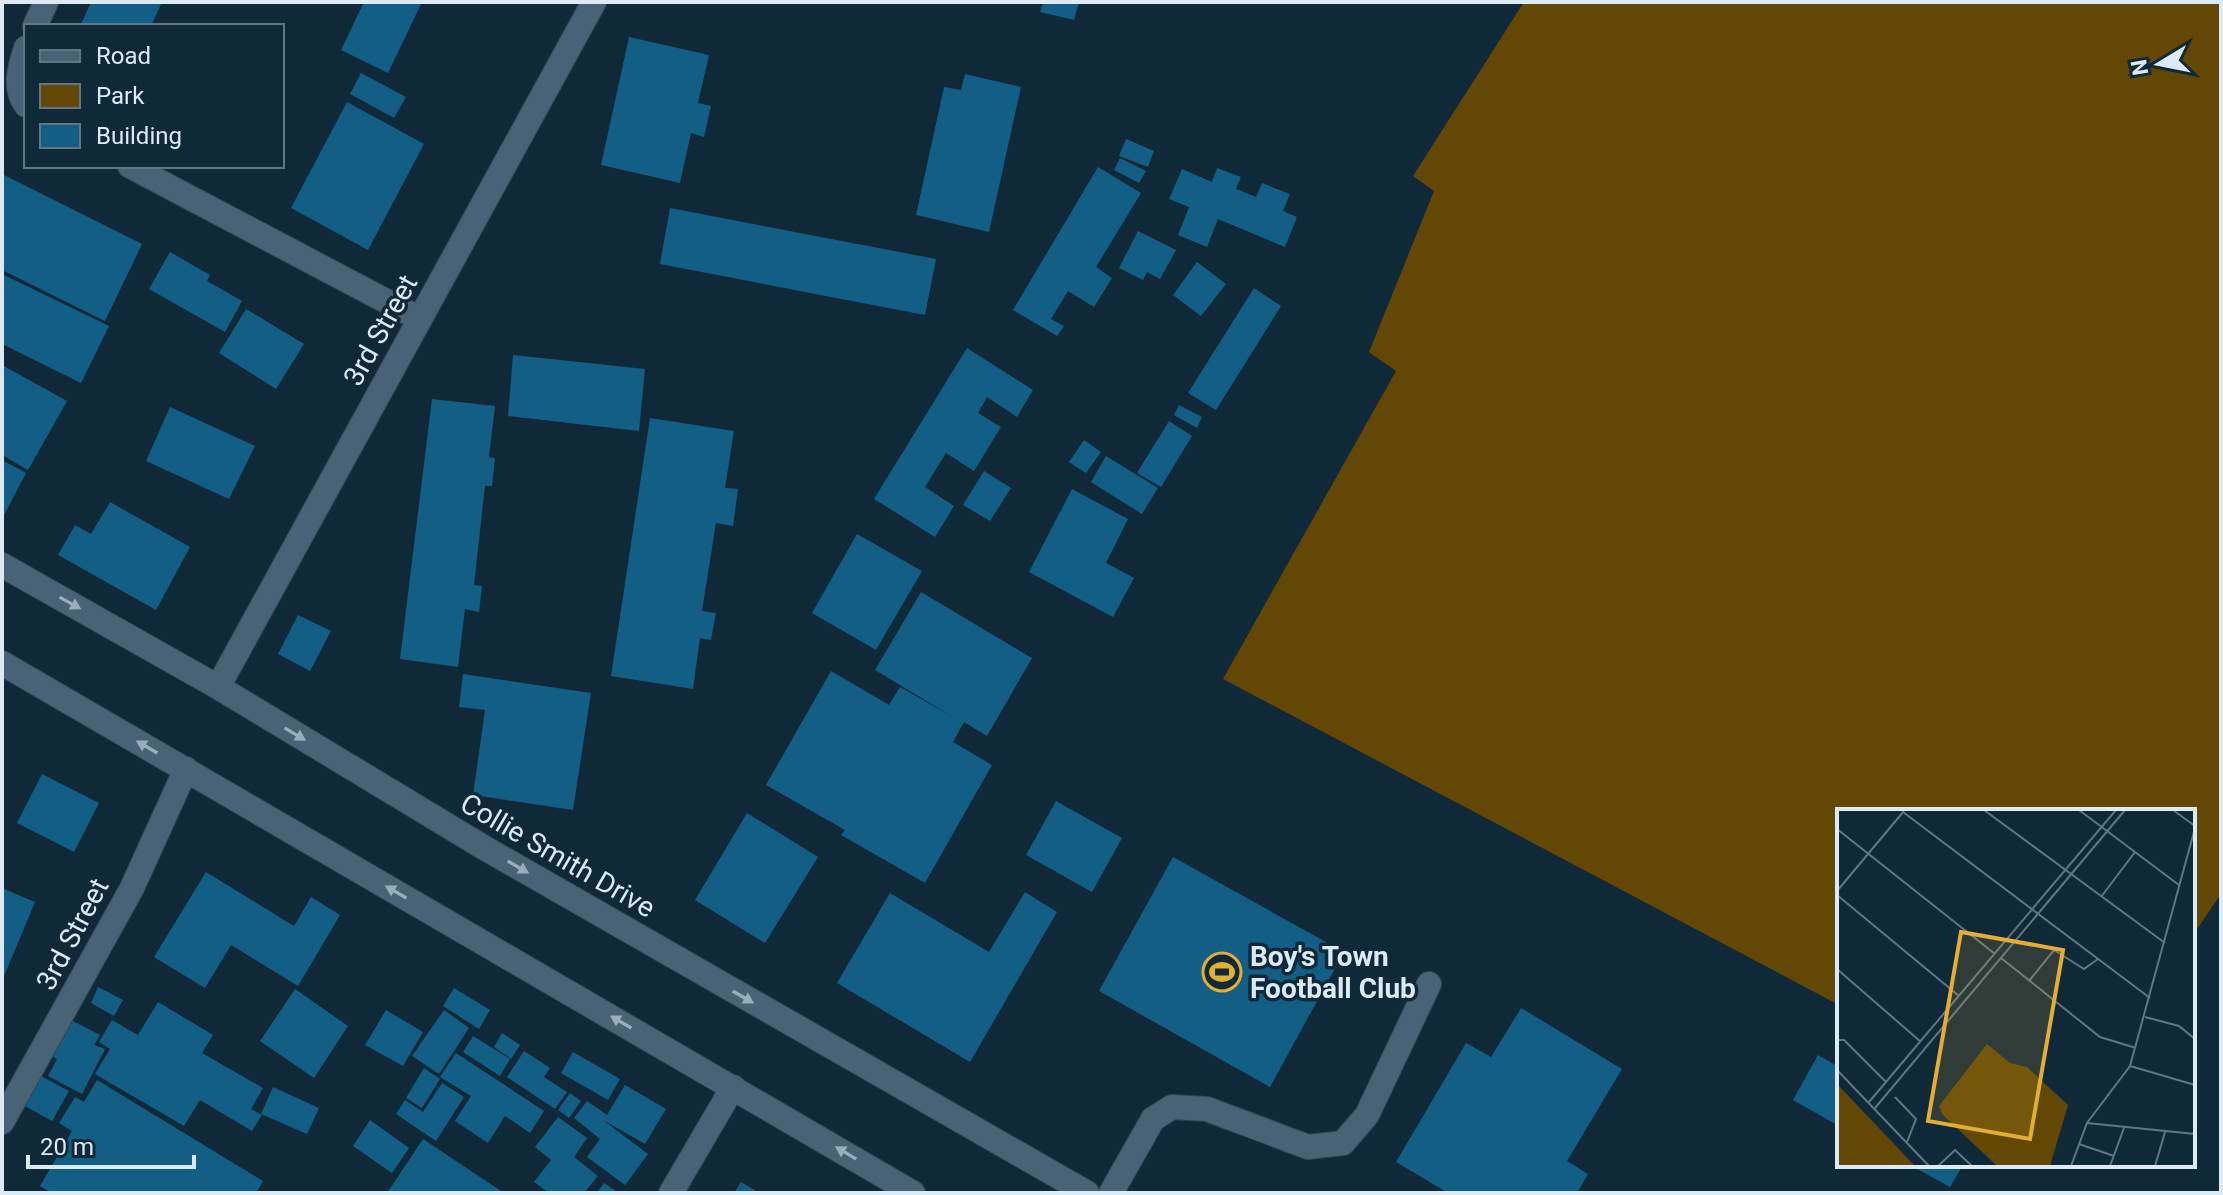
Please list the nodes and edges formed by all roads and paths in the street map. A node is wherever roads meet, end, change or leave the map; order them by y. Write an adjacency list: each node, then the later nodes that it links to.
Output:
1 (46, 2): 3 (street)
2 (594, 2): 7 (street, 3rd Street)
3 (36, 24)
4 (24, 55): 5 (street)
5 (24, 102)
6 (134, 168): 7 (street)
7 (420, 319): 10 (street, 3rd Street)
8 (2, 565): 10 (street, Collie Smith Drive, one-way to 10)
9 (2, 663): 11 (street, one-way to 9)
10 (218, 687): 17 (street, Collie Smith Drive, one-way to 17)
11 (186, 769): 13 (street, one-way to 11); 14 (street, 3rd Street)
12 (1429, 984): 18 (street)
13 (733, 1087): 15 (street); 16 (street, one-way to 13)
14 (2, 1122)
15 (671, 1193)
16 (913, 1193)
17 (1087, 1193)
18 (1111, 1193)

